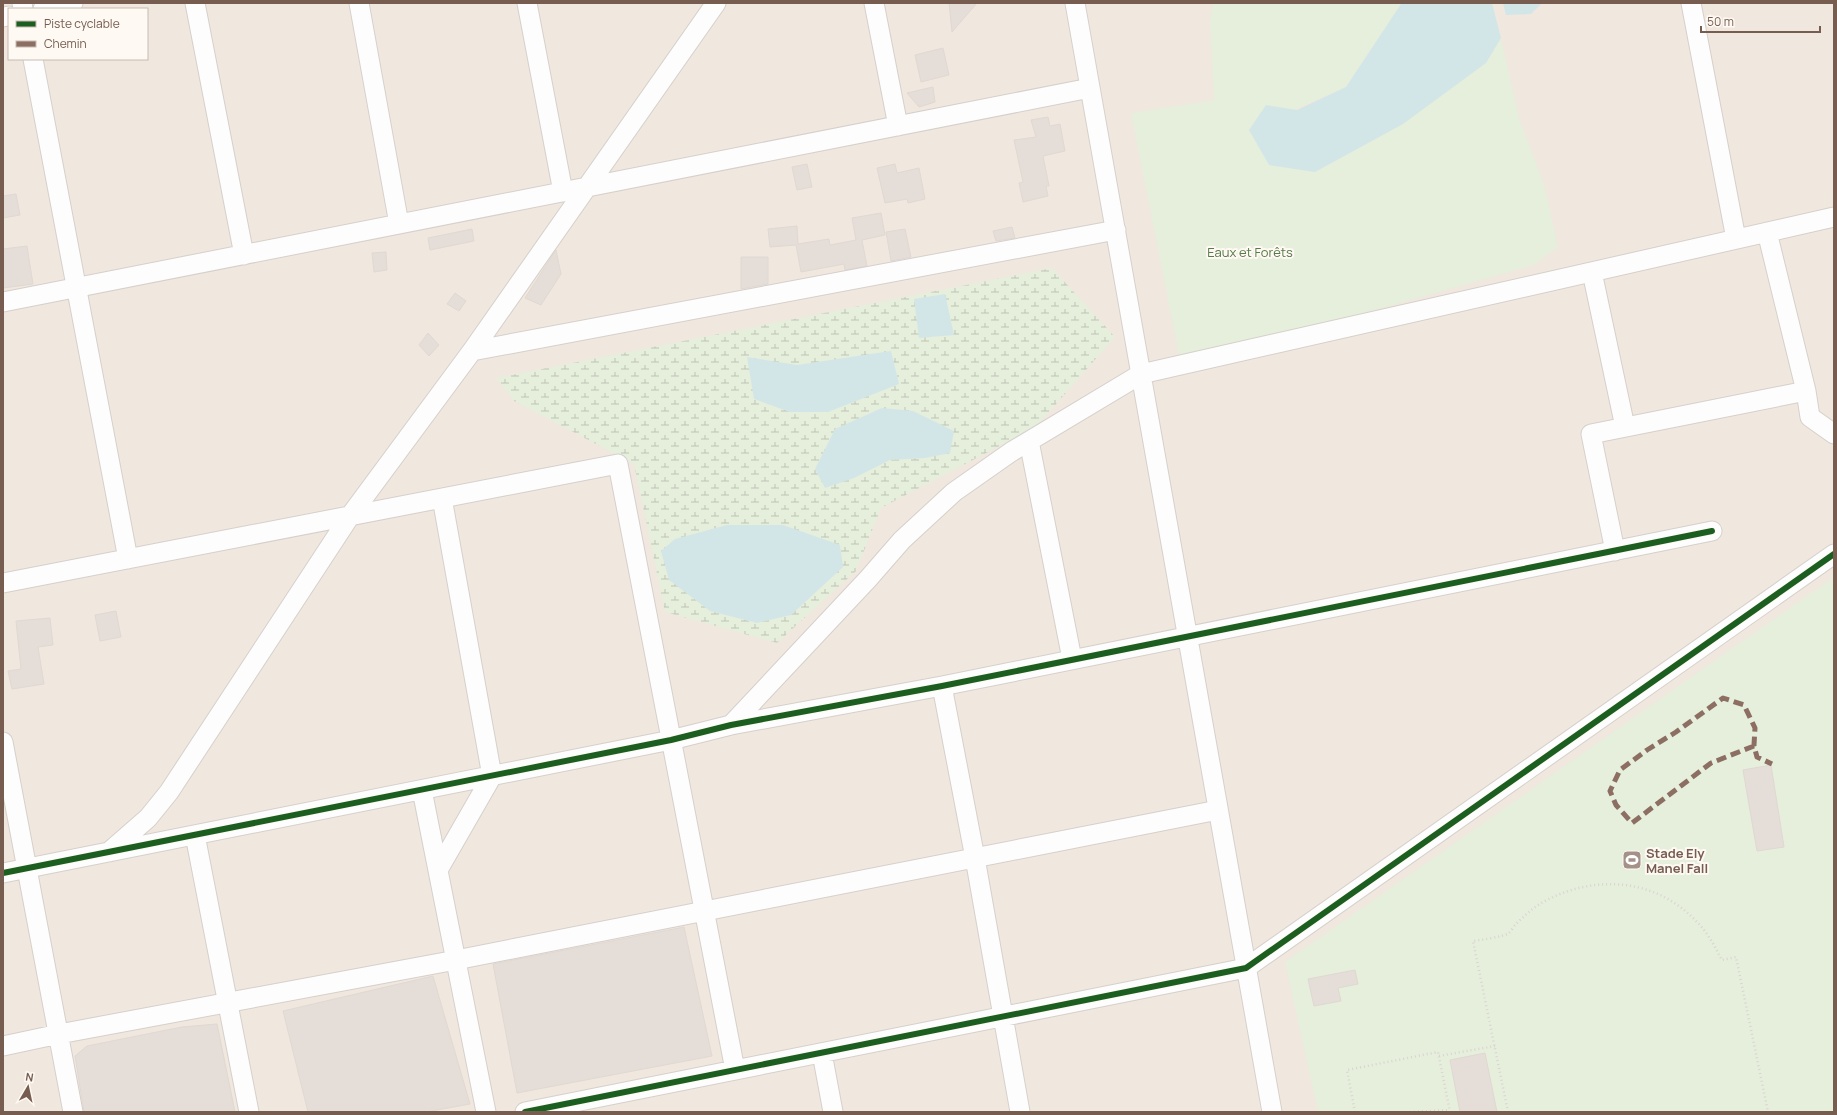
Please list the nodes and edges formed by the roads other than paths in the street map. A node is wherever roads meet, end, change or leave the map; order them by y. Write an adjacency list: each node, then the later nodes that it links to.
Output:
1 (73, 3): 9 (street)
2 (195, 3): 20 (street)
3 (359, 3): 16 (street)
4 (527, 3): 14 (street)
5 (716, 3): 13 (street)
6 (874, 3): 12 (street)
7 (1075, 3): 11 (street)
8 (1691, 3): 19 (street)
9 (48, 8)
10 (33, 60): 22 (street)
11 (1090, 88): 12 (street); 17 (street)
12 (898, 126): 13 (street)
13 (587, 187): 14 (street); 24 (street)
14 (563, 192): 16 (street)
15 (1834, 218): 18 (street)
16 (399, 224): 20 (street)
17 (1116, 230): 24 (street); 25 (street)
18 (1766, 232): 19 (street); 26 (street)
19 (1736, 239): 21 (street)
20 (244, 255): 22 (street)
21 (1592, 272): 25 (street); 27 (street)
22 (76, 288): 23 (street); 35 (street)
23 (3, 302)
24 (472, 351): 31 (street)
25 (1141, 374): 29 (street); 37 (street)
26 (1806, 391): 27 (street); 28 (street)
27 (1625, 427): 33 (street)
28 (1834, 434)
29 (1029, 441): 38 (street); 40 (street)
30 (442, 498): 31 (street); 41 (street); 43 (street)
31 (350, 516): 35 (street); 47 (street)
32 (1712, 531): 33 (street)
33 (1615, 551): 37 (street)
34 (1834, 554): 54 (street)
35 (128, 559): 36 (street)
36 (3, 583)
37 (1187, 636): 38 (street); 45 (street)
38 (1072, 660): 39 (street)
39 (942, 686): 40 (street); 48 (street)
40 (731, 725): 41 (street)
41 (671, 740): 43 (street); 52 (street)
42 (3, 742): 49 (street)
43 (492, 776): 44 (street); 50 (street)
44 (422, 790): 46 (street); 50 (street)
45 (1218, 810): 48 (street); 54 (street)
46 (195, 835): 47 (street); 55 (street)
47 (108, 853): 49 (street)
48 (975, 858): 52 (street); 56 (street)
49 (27, 868): 51 (street); 57 (street)
50 (438, 870): 53 (street)
51 (3, 873)
52 (704, 910): 53 (street); 60 (street)
53 (456, 960): 55 (street); 64 (street)
54 (1246, 968): 56 (street); 68 (street)
55 (228, 1004): 57 (street); 63 (street)
56 (1002, 1017): 59 (street); 67 (street)
57 (59, 1034): 58 (street); 62 (street)
58 (3, 1046)
59 (822, 1053): 60 (street); 66 (street)
60 (735, 1070): 61 (street)
61 (594, 1105): 65 (street)
62 (73, 1112)
63 (249, 1112)
64 (486, 1112)
65 (524, 1112)
66 (833, 1112)
67 (1020, 1112)
68 (1272, 1112)

